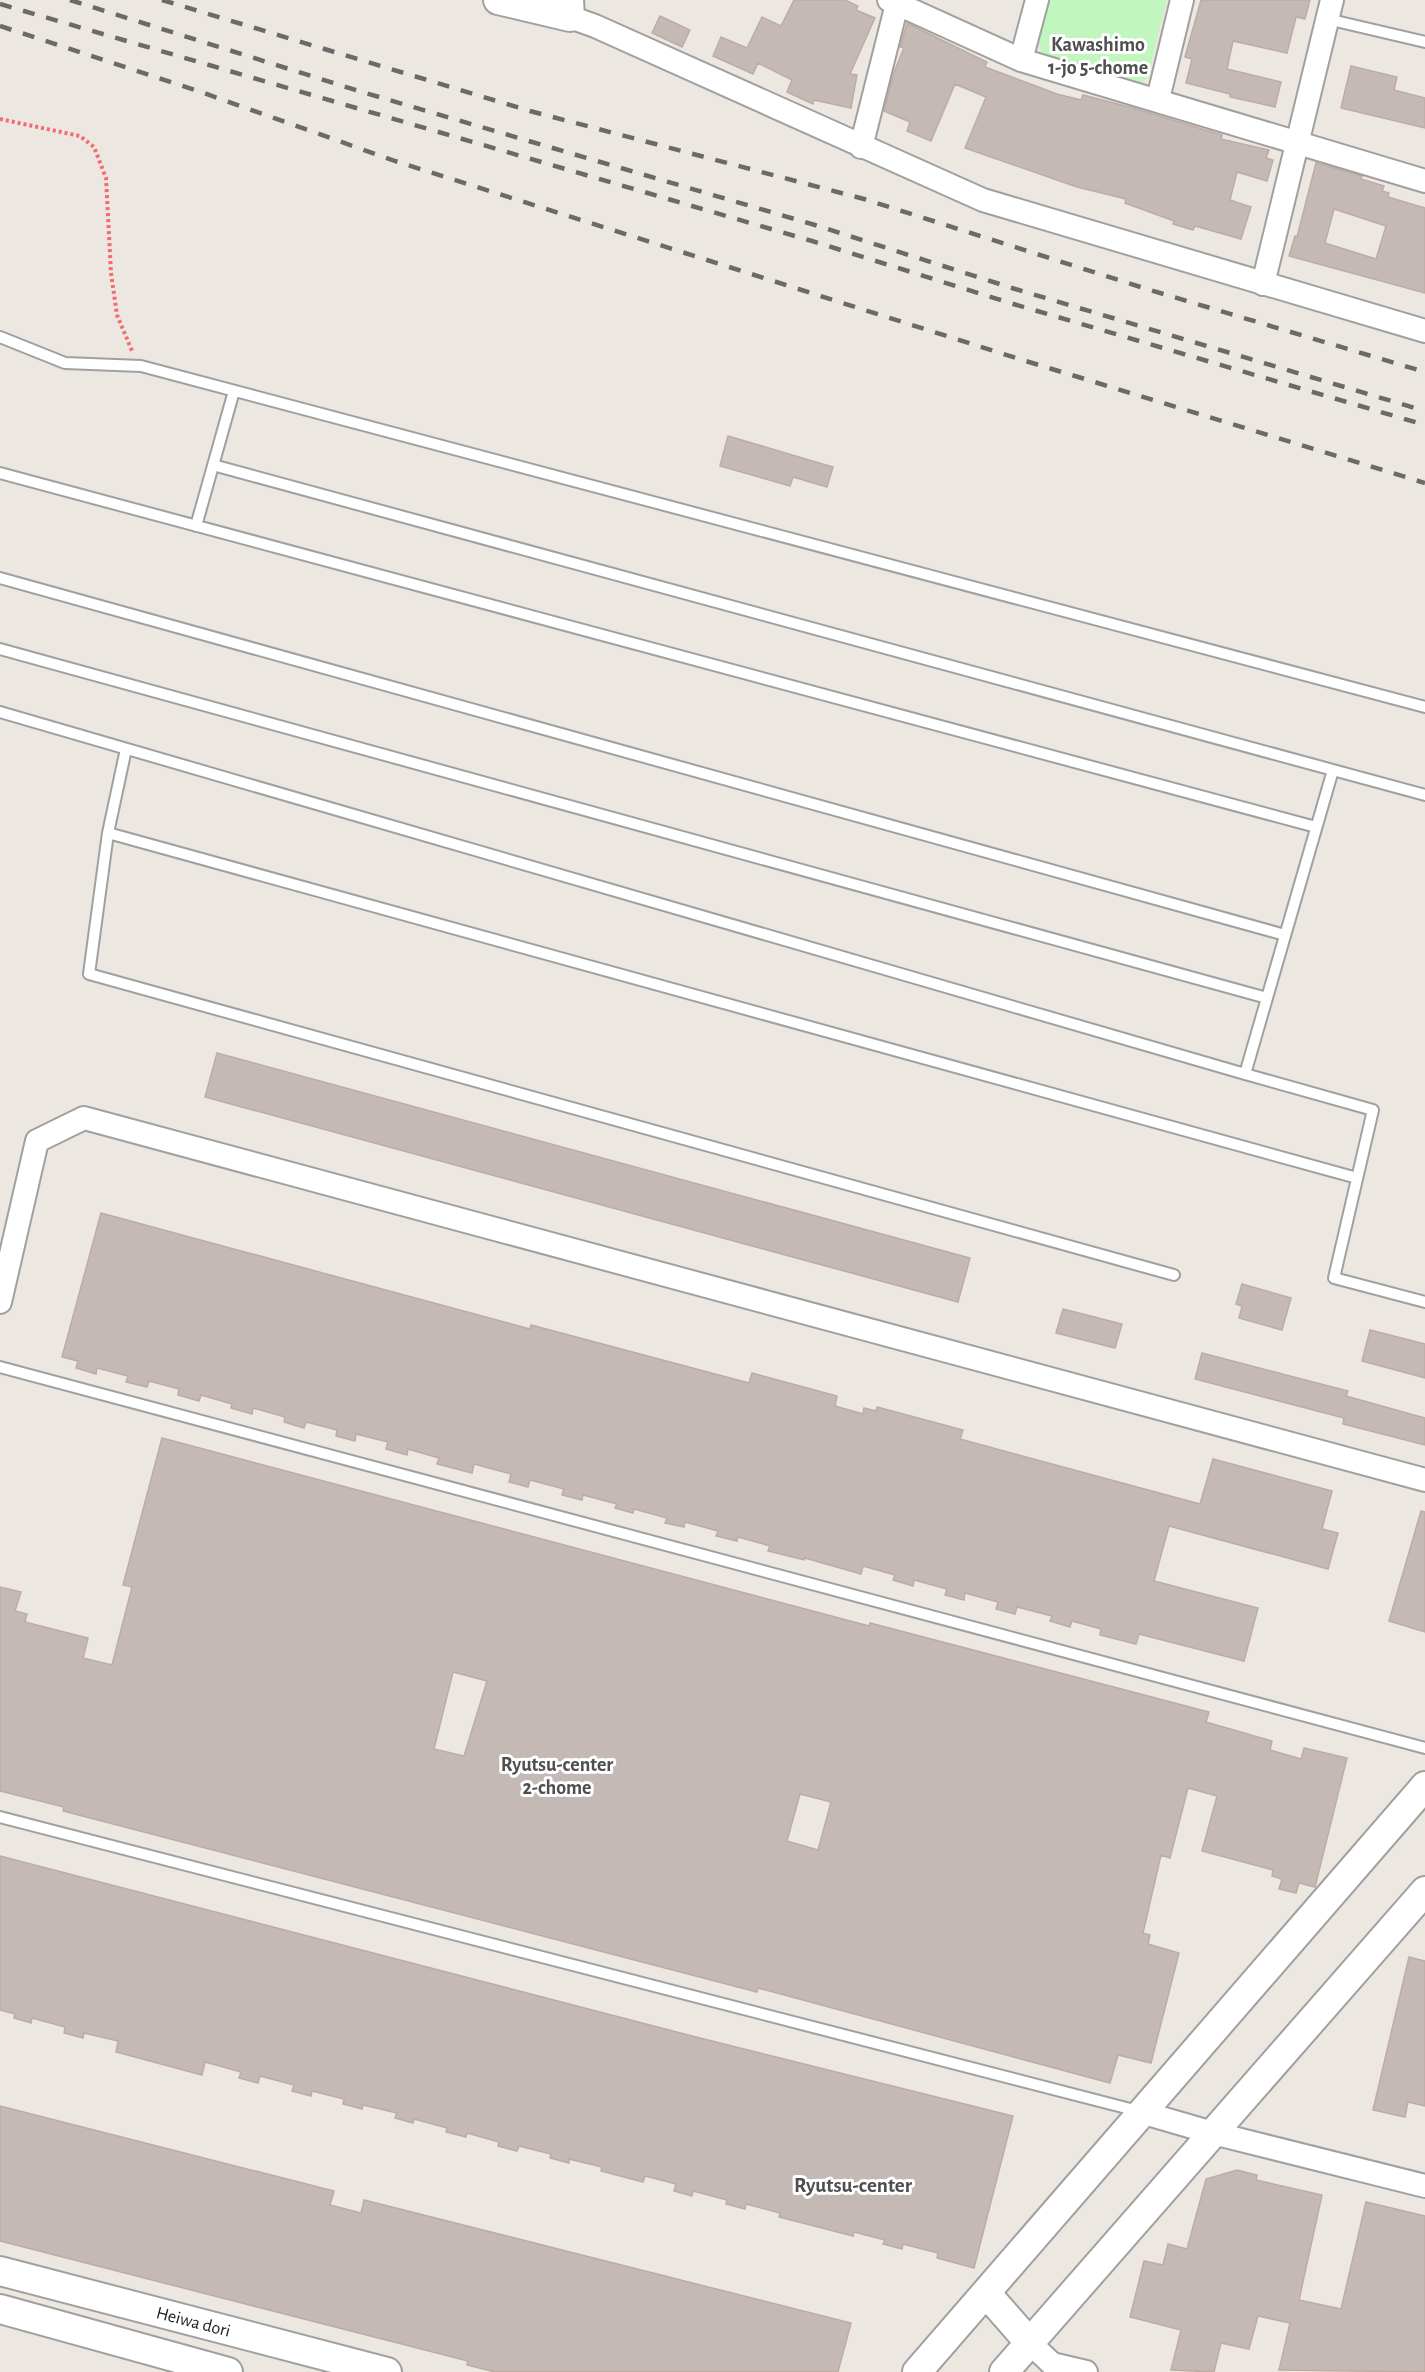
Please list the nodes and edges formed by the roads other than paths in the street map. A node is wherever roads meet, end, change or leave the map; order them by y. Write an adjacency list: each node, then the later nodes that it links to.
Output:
1 (498, 0): 5 (street)
2 (1036, 0): 8 (street)
3 (1182, 0): 9 (street)
4 (895, 1): 8 (street); 11 (street)
5 (570, 9): 11 (street)
6 (1329, 10): 7 (lane); 10 (street)
7 (1425, 42)
8 (1021, 60): 9 (street)
9 (1158, 99): 10 (street)
10 (1298, 143): 12 (street); 13 (street)
11 (861, 147): 13 (street)
12 (1425, 181)
13 (1263, 284): 14 (street)
14 (1425, 331)
15 (0, 337): 16 (lane)
16 (234, 391): 17 (lane); 22 (lane)
17 (213, 465): 19 (lane); 25 (lane)
18 (0, 473): 19 (lane)
19 (196, 526): 27 (lane)
20 (0, 578): 29 (lane)
21 (0, 649): 30 (lane)
22 (1425, 706)
23 (0, 712): 24 (lane)
24 (126, 749): 28 (lane); 31 (lane)
25 (1333, 770): 26 (lane); 27 (lane)
26 (1425, 795)
27 (1316, 827): 29 (lane)
28 (108, 833): 32 (lane); 33 (lane)
29 (1285, 935): 30 (lane)
30 (1267, 998): 31 (lane)
31 (1245, 1074): 32 (lane)
32 (1357, 1178): 35 (lane)
33 (1174, 1275)
34 (0, 1302): 37 (street)
35 (1425, 1302)
36 (0, 1367): 38 (lane)
37 (1425, 1480)
38 (1425, 1748)
39 (1425, 1786): 42 (street)
40 (0, 1817): 42 (lane)
41 (1425, 1891): 43 (street)
42 (1144, 2113): 43 (street); 46 (street)
43 (1213, 2133): 44 (street); 48 (street)
44 (1425, 2186)
45 (0, 2271): 50 (street, Heiwa dori)
46 (986, 2293): 48 (street); 51 (street)
47 (0, 2310): 49 (street)
48 (1029, 2342): 52 (street); 53 (street)
49 (228, 2372)
50 (387, 2372)
51 (917, 2372)
52 (1004, 2372)
53 (1086, 2372)

